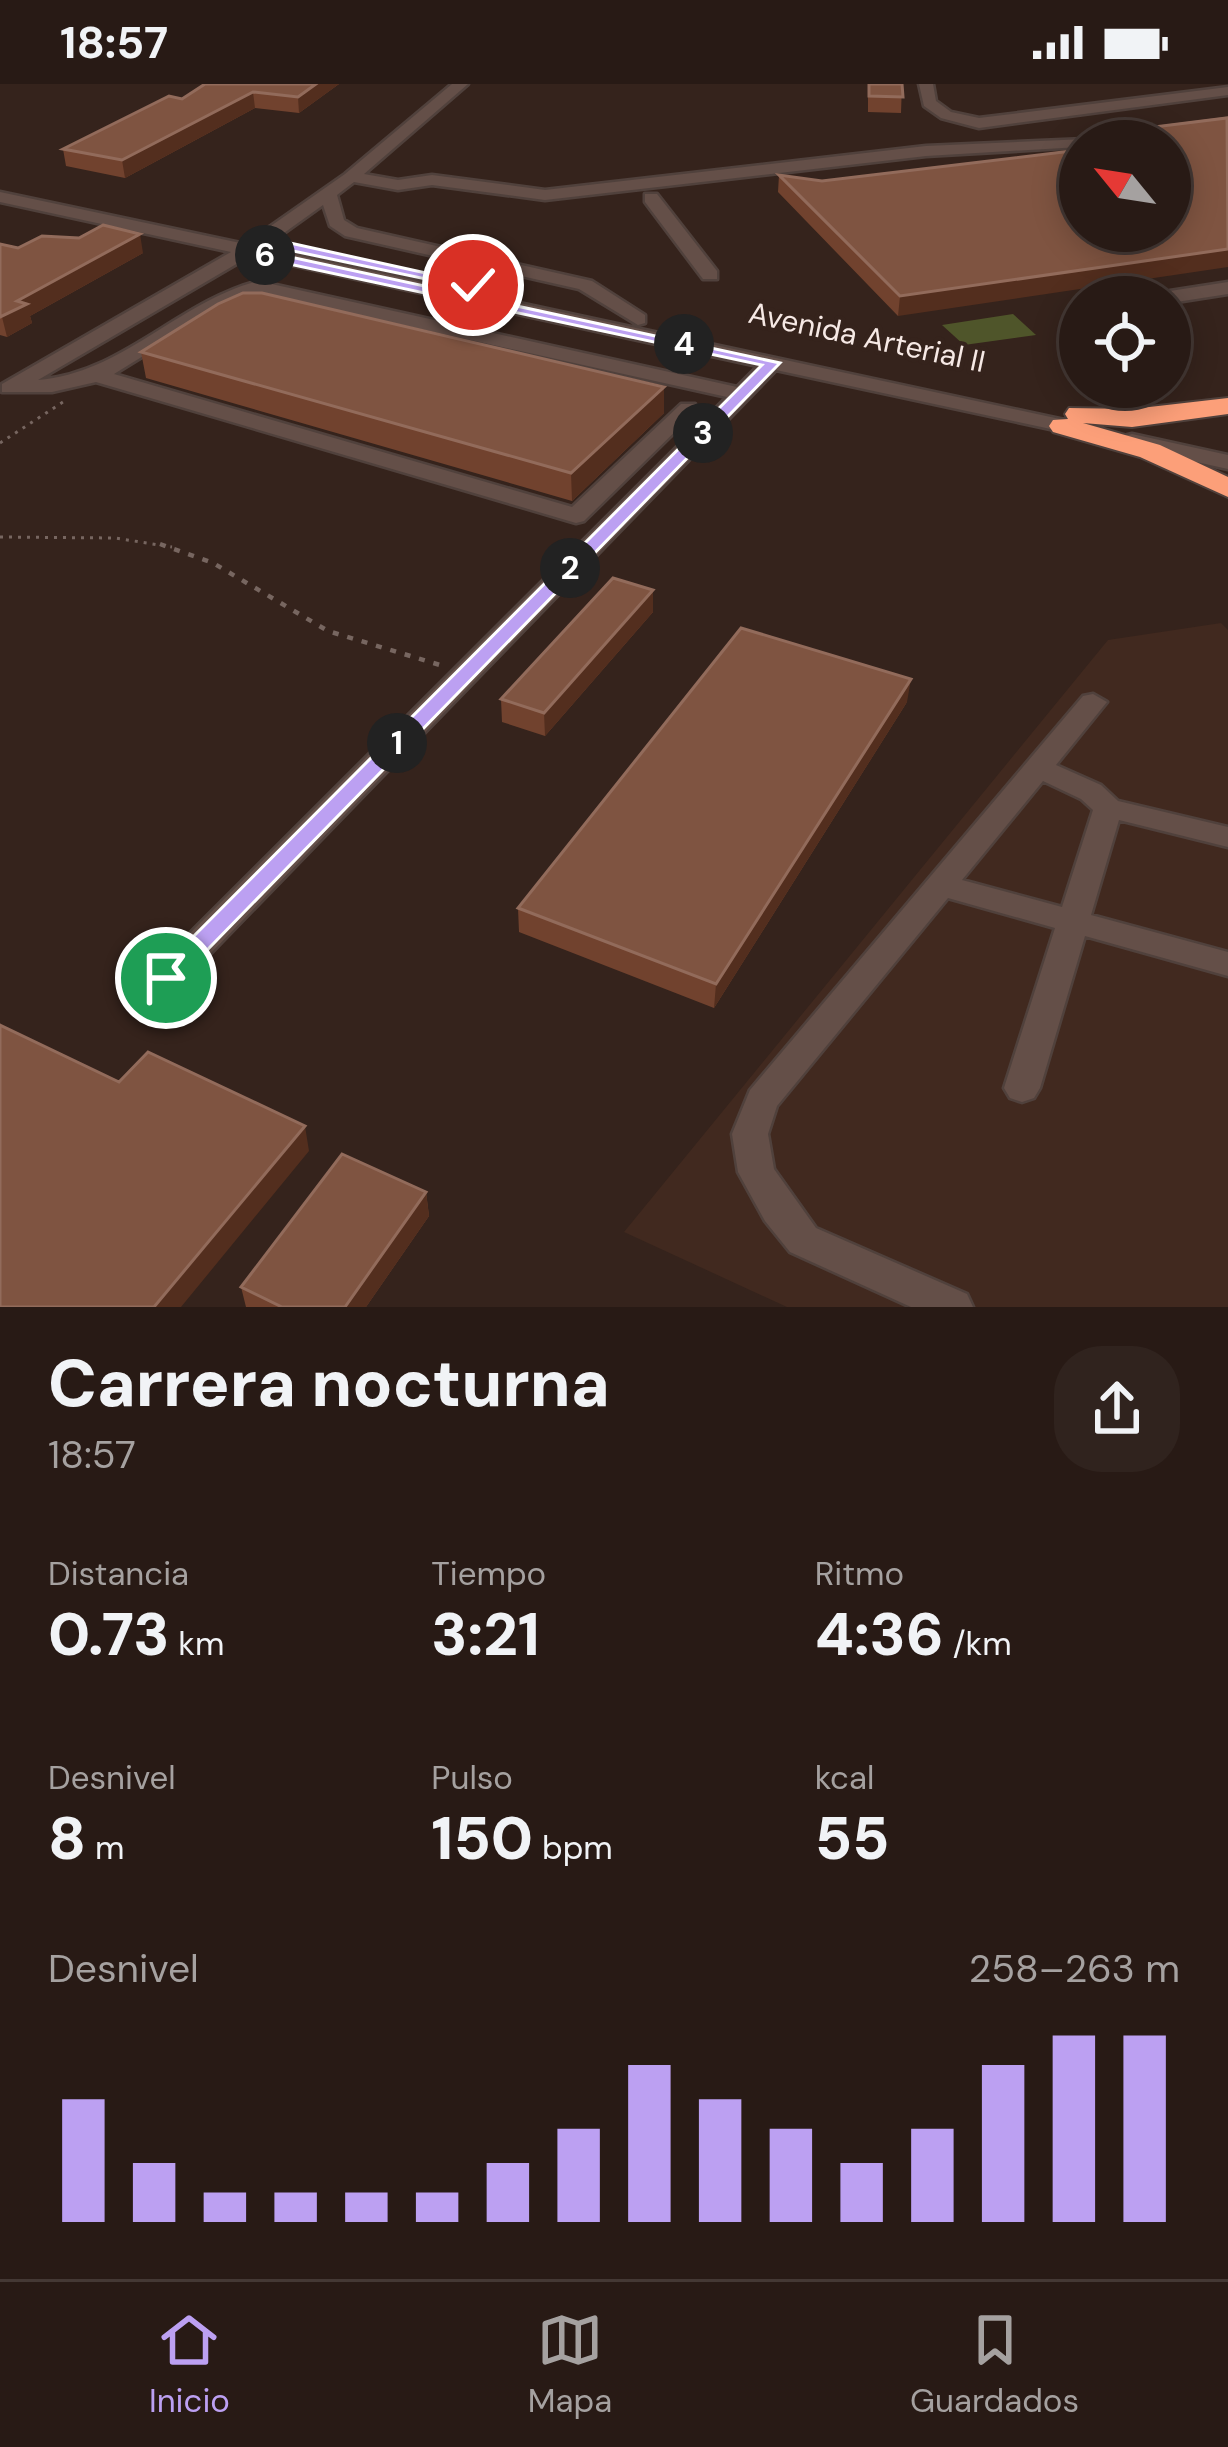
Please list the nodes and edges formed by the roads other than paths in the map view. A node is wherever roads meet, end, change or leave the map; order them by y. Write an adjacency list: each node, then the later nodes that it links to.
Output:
1 (461, 84): 7 (street)
2 (926, 84): 3 (street)
3 (1228, 91)
4 (1222, 126): 5 (street)
5 (1191, 130)
6 (1059, 143): 9 (street)
7 (351, 177): 9 (street); 10 (street)
8 (0, 184): 14 (street, Avenida Arterial II)
9 (398, 184): 13 (street)
10 (328, 194): 14 (street); 18 (street)
11 (671, 195): 13 (street)
12 (0, 197): 14 (street, Avenida Arterial II)
13 (651, 198): 15 (street)
14 (244, 244): 18 (street, Avenida Arterial II); 19 (street, Avenida Arterial II); 22 (street)
15 (710, 274)
16 (1228, 288): 17 (street)
17 (1191, 294)
18 (638, 319): 26 (street, Avenida Arterial II)
19 (772, 363): 23 (street); 26 (street, Avenida Arterial II)
20 (511, 366): 21 (street)
21 (106, 377): 22 (street); 23 (street); 24 (street)
22 (3, 386)
23 (741, 394): 37 (street)
24 (666, 403)
25 (1228, 406): 26 (highway)
26 (1071, 420): 27 (street, Avenida Arterial II); 28 (street, Avenida Arterial II); 29 (highway)
27 (1228, 446)
28 (1228, 462)
29 (1228, 488)
30 (1093, 702): 31 (street)
31 (1038, 768): 32 (street); 34 (street)
32 (1108, 808): 33 (street); 35 (street)
33 (1228, 837)
34 (940, 886): 35 (street); 39 (street)
35 (1074, 922): 36 (street); 38 (street)
36 (1228, 964)
37 (166, 978)
38 (1022, 1088)
39 (953, 1307)

